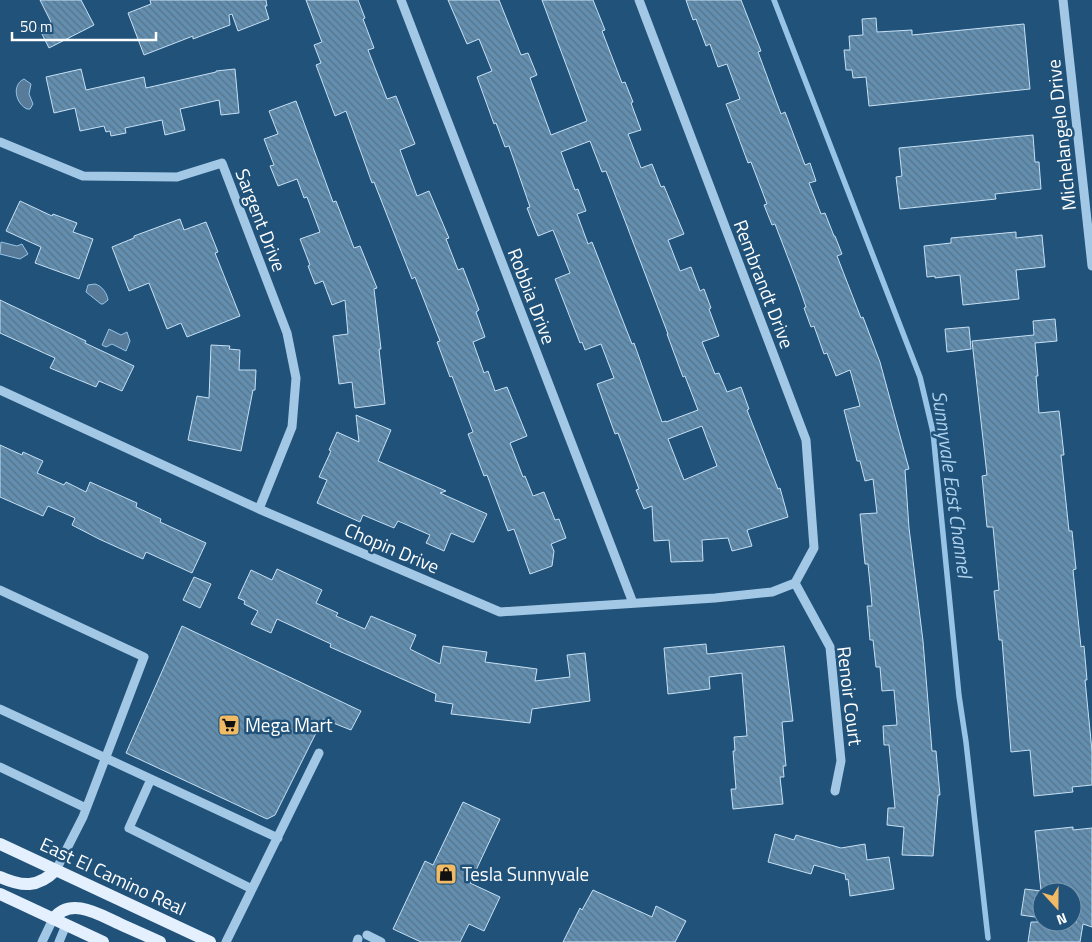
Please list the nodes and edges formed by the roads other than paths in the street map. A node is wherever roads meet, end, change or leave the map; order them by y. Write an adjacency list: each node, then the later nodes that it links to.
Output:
1 (401, 0): 10 (street, Robbia Drive)
2 (639, 0): 8 (street, Rembrandt Drive)
3 (1063, 0): 5 (street, Michelangelo Drive)
4 (0, 142): 7 (street, Sargent Drive)
5 (1092, 266)
6 (0, 390): 7 (street, Chopin Drive)
7 (259, 509): 10 (street, Chopin Drive)
8 (795, 583): 10 (street, Chopin Drive); 16 (street, Renoir Court)
9 (0, 590): 13 (street)
10 (633, 603)
11 (0, 710): 13 (street)
12 (319, 754): 18 (street)
13 (106, 758): 15 (street); 17 (street)
14 (0, 767): 17 (street)
15 (151, 779): 18 (street); 22 (street)
16 (835, 791)
17 (86, 808): 20 (street)
18 (278, 838): 22 (street)
19 (0, 844): 20 (main road, East El Camino Real)
20 (56, 870): 21 (main road); 31 (main road, East El Camino Real)
21 (0, 877)
22 (252, 889): 32 (street)
23 (0, 894): 24 (main road)
24 (53, 919): 25 (main road); 27 (street); 30 (main road)
25 (66, 925): 28 (street); 29 (main road)
26 (361, 939): 33 (street)
27 (42, 942)
28 (59, 942)
29 (103, 942)
30 (160, 942)
31 (210, 942)
32 (226, 942)
33 (381, 942)

